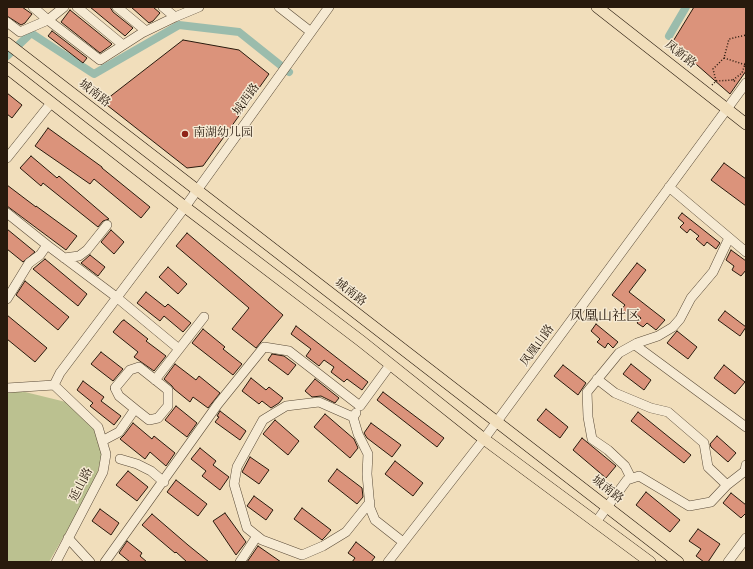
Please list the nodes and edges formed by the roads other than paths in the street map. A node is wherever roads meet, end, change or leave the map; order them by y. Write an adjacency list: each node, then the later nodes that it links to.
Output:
1 (33, 7): 11 (street)
2 (64, 7): 11 (street)
3 (76, 7): 16 (street)
4 (118, 7): 13 (street)
5 (163, 7): 10 (street)
6 (199, 7): 10 (street)
7 (279, 7): 14 (street)
8 (329, 7): 14 (street, 城西路)
9 (598, 7): 20 (main road, 凤新路)
10 (174, 17): 13 (street)
11 (48, 20): 12 (street); 16 (street)
12 (7, 22)
13 (146, 31): 16 (street)
14 (311, 32): 24 (street, 城西路)
15 (7, 43): 24 (main road, 城南路)
16 (123, 45)
17 (10, 70): 19 (main road)
18 (744, 85): 20 (street, 凤凰山路)
19 (51, 103): 22 (street); 25 (main road)
20 (727, 109): 21 (main road, 凤新路); 23 (street, 凤凰山路)
21 (746, 124)
22 (7, 158)
23 (669, 187): 28 (street); 45 (street, 凤凰山路)
24 (196, 191): 25 (street, 城西路); 45 (main road, 城南路)
25 (185, 207): 32 (street, 城西路); 37 (main road)
26 (7, 213): 29 (street)
27 (107, 226): 31 (street)
28 (729, 238): 30 (street); 35 (street)
29 (47, 245): 31 (street); 33 (street)
30 (746, 252)
31 (64, 258): 32 (street)
32 (117, 297): 36 (street); 40 (street, 城西路)
33 (7, 299)
34 (204, 317): 36 (street)
35 (635, 345): 38 (street); 46 (street)
36 (179, 349): 39 (street)
37 (390, 365): 42 (street); 47 (main road)
38 (597, 379): 51 (street); 53 (street)
39 (155, 380): 43 (street); 43 (street)
40 (54, 385): 41 (street); 48 (street, 延山路)
41 (7, 388)
42 (360, 406): 44 (street); 52 (street)
43 (135, 409): 48 (street)
44 (353, 417): 54 (street); 57 (street)
45 (497, 422): 47 (street, 凤凰山路); 55 (main road, 城南路)
46 (746, 427)
47 (484, 439): 56 (main road); 60 (street, 凤凰山路)
48 (102, 441): 58 (street, 延山路)
49 (120, 459): 52 (street)
50 (746, 466): 53 (street)
51 (631, 478): 53 (street); 55 (street)
52 (164, 482): 63 (street)
53 (727, 485)
54 (370, 502): 57 (street); 60 (street)
55 (607, 507): 56 (street); 67 (main road, 城南路)
56 (596, 522): 66 (main road)
57 (257, 536): 64 (street)
58 (68, 538): 61 (street, 延山路); 62 (street)
59 (746, 538): 68 (street)
60 (403, 542): 65 (street, 凤凰山路)
61 (56, 562)
62 (90, 562)
63 (105, 562)
64 (240, 562)
65 (388, 562)
66 (650, 562)
67 (678, 562)
68 (728, 562)

